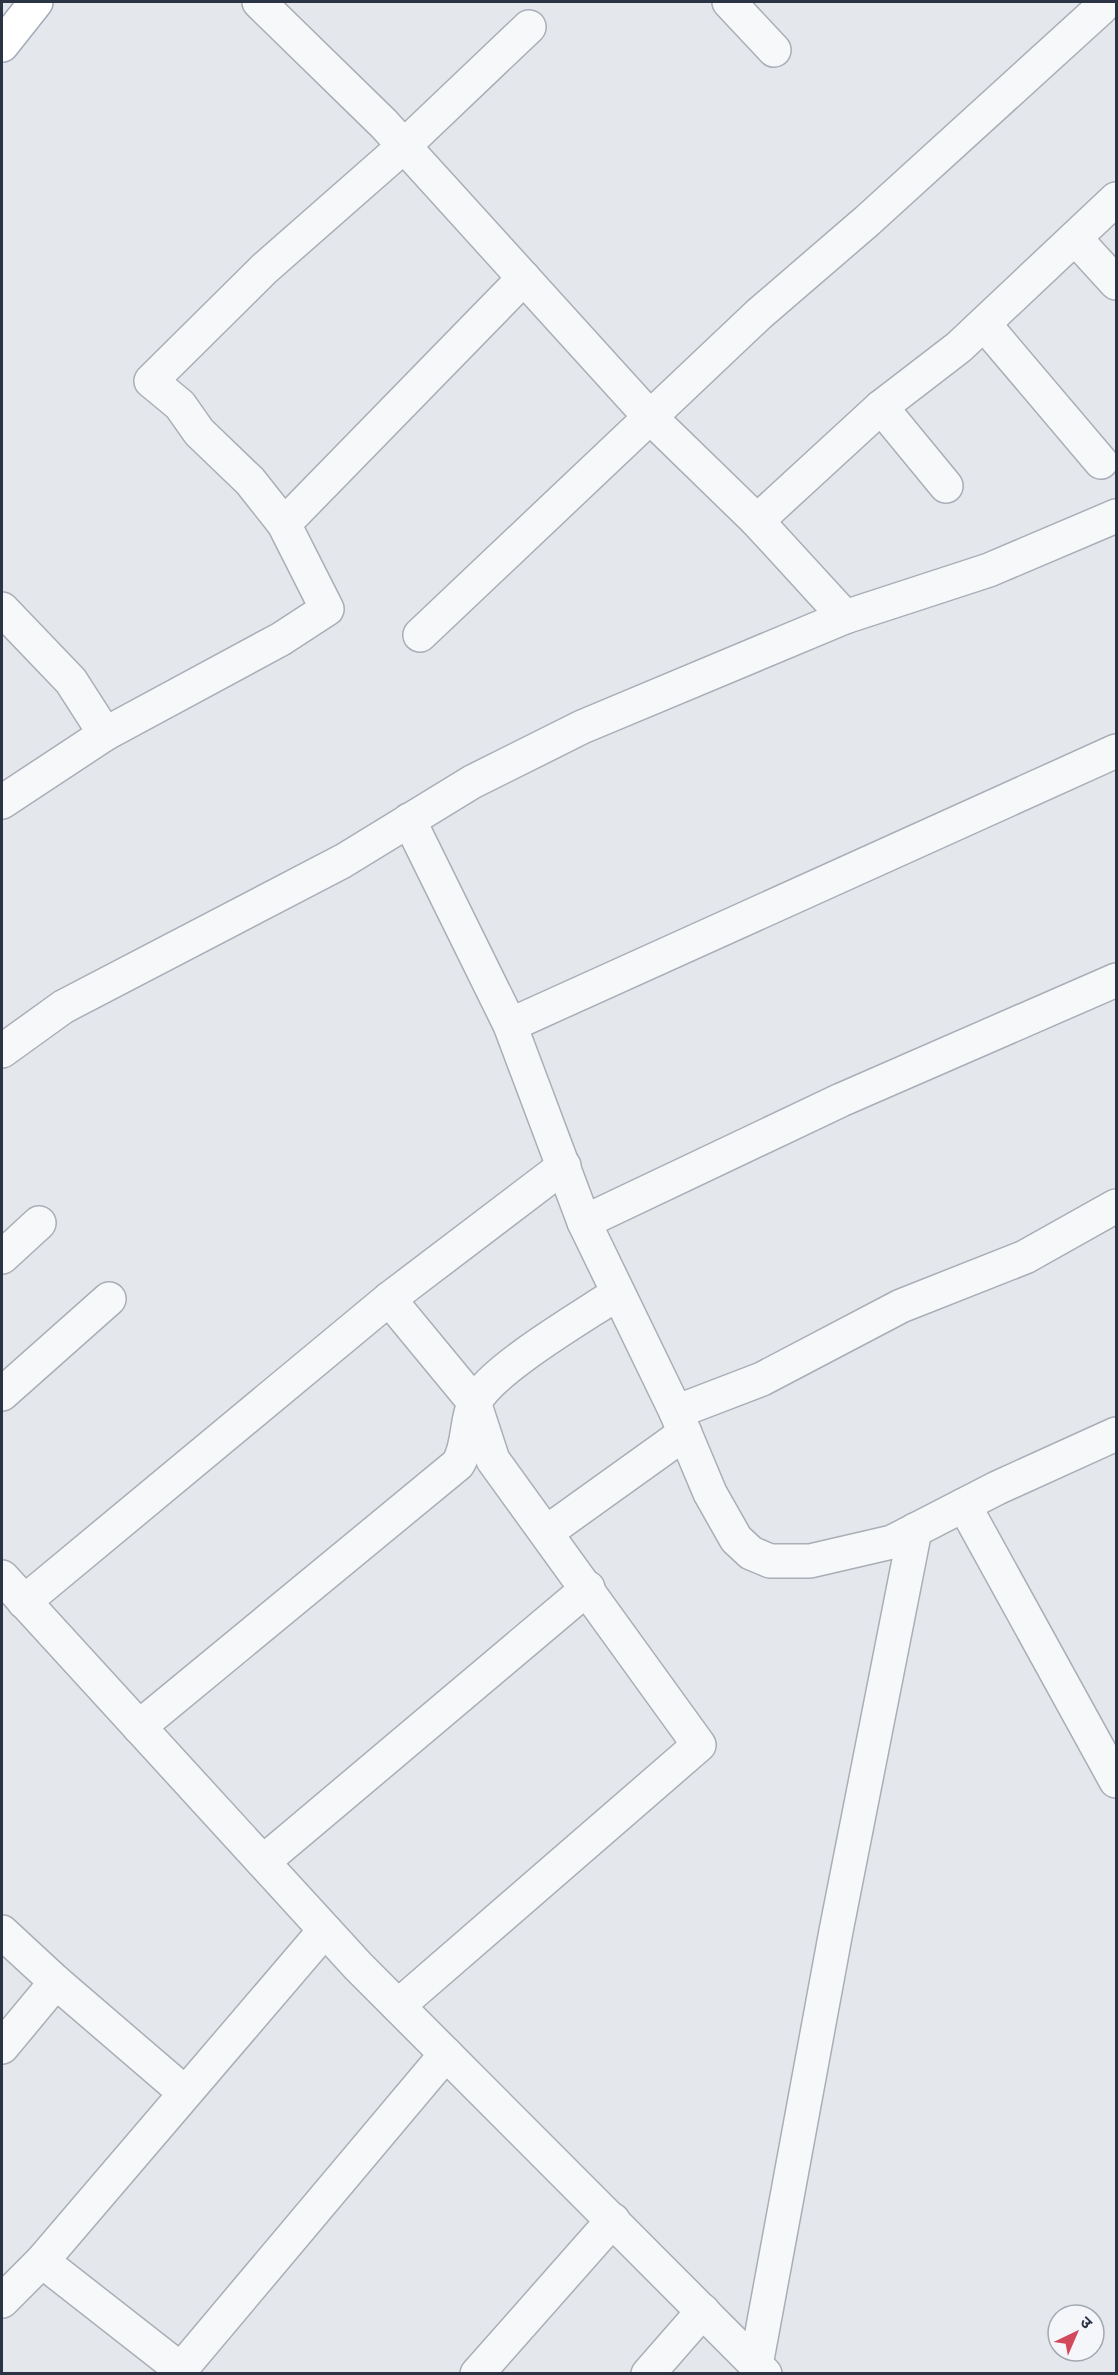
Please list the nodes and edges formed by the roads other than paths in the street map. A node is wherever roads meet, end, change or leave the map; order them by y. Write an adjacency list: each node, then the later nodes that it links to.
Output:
1 (36, 2): 6 (main road)
2 (259, 2): 8 (street)
3 (729, 2): 7 (street)
4 (1101, 8): 15 (street)
5 (529, 27): 8 (street)
6 (2, 45)
7 (774, 50)
8 (404, 146): 11 (street); 20 (street)
9 (1116, 199): 10 (street)
10 (1075, 238): 12 (street); 13 (street)
11 (524, 278): 15 (street); 20 (street)
12 (1116, 283)
13 (984, 324): 14 (street); 16 (street)
14 (881, 407): 17 (street); 19 (street)
15 (649, 416): 19 (street); 23 (street)
16 (1101, 462)
17 (946, 486)
18 (1116, 516): 22 (street)
19 (757, 521): 22 (street)
20 (284, 524): 24 (street)
21 (2, 609): 24 (street)
22 (845, 617): 27 (street)
23 (420, 635)
24 (105, 734): 26 (street)
25 (1116, 751): 29 (street)
26 (2, 802)
27 (410, 820): 29 (street); 30 (street)
28 (1116, 980): 33 (street)
29 (510, 1025): 31 (street)
30 (2, 1051)
31 (564, 1166): 33 (street); 38 (street)
32 (1116, 1206): 41 (street)
33 (584, 1222): 36 (street)
34 (39, 1223): 35 (street)
35 (2, 1257)
36 (618, 1293): 40 (street); 41 (street)
37 (109, 1299): 39 (street)
38 (389, 1299): 40 (street); 48 (street)
39 (2, 1394)
40 (474, 1402): 45 (street); 49 (street)
41 (681, 1422): 44 (street); 45 (street)
42 (1116, 1434): 43 (street)
43 (964, 1505): 44 (street); 50 (street)
44 (915, 1530): 63 (street)
45 (548, 1532): 47 (street)
46 (2, 1577): 48 (street)
47 (588, 1588): 51 (street); 55 (street)
48 (24, 1602): 49 (street)
49 (139, 1727): 51 (street)
50 (1116, 1781)
51 (263, 1862): 52 (street)
52 (326, 1930): 55 (street); 58 (street)
53 (2, 1932): 54 (street)
54 (56, 1982): 56 (street); 58 (street)
55 (398, 2006): 57 (street)
56 (2, 2047)
57 (446, 2054): 59 (street); 64 (street)
58 (184, 2092): 60 (street)
59 (613, 2220): 62 (street); 65 (street)
60 (42, 2261): 61 (street); 64 (street)
61 (2, 2301)
62 (703, 2311): 63 (street); 66 (street)
63 (760, 2369)
64 (178, 2371)
65 (477, 2373)
66 (648, 2373)

